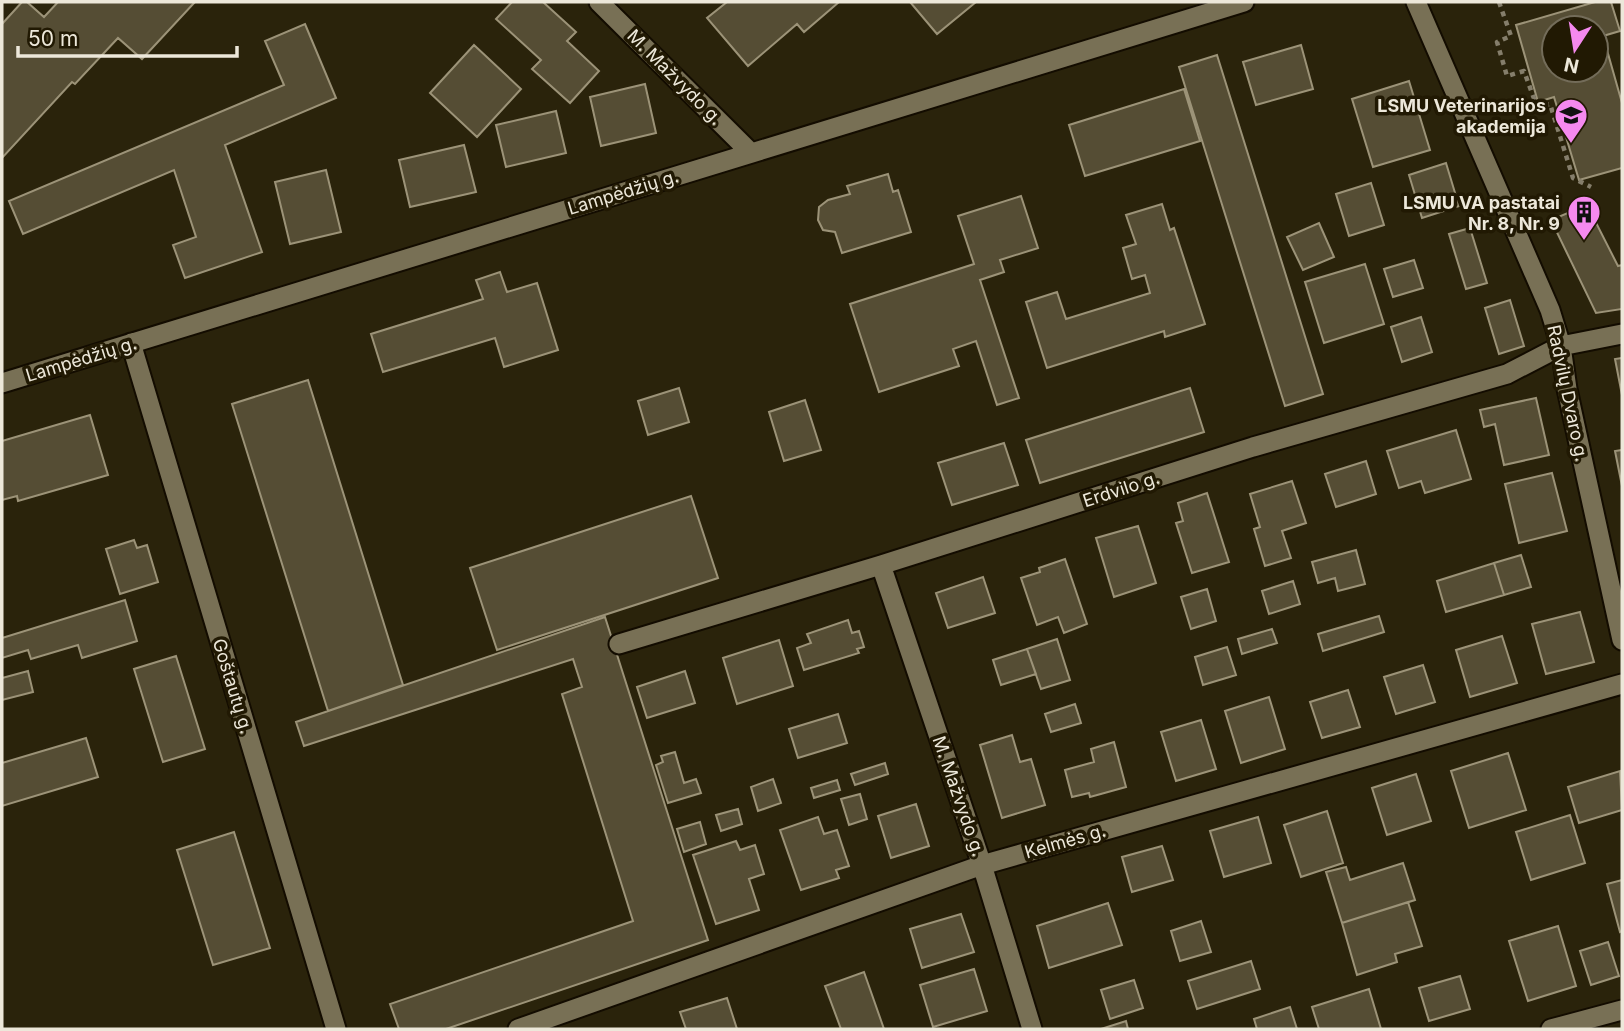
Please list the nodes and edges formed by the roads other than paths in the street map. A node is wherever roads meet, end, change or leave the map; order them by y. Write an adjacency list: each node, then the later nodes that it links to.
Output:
1 (599, 2): 4 (street, M. Mažvydo g.)
2 (1244, 2): 4 (street, Lampėdžių g.)
3 (1416, 2): 7 (street, Radvilų Dvaro g.)
4 (751, 153): 6 (street, Lampėdžių g.)
5 (1622, 334): 7 (street, Erdvilo g.)
6 (131, 343): 8 (street, Lampėdžių g.); 15 (street, Goštautų g.)
7 (1561, 346): 9 (street, Erdvilo g.); 10 (street, Radvilų Dvaro g.)
8 (2, 383)
9 (881, 565): 11 (street, Erdvilo g.); 13 (street, M. Mažvydo g.)
10 (1622, 640)
11 (619, 644)
12 (1622, 684): 13 (street, Kelmės g.)
13 (982, 864): 16 (street, Kelmės g.); 17 (street, M. Mažvydo g.)
14 (1622, 1010): 18 (street)
15 (337, 1029)
16 (518, 1029)
17 (1032, 1029)
18 (1551, 1029)

